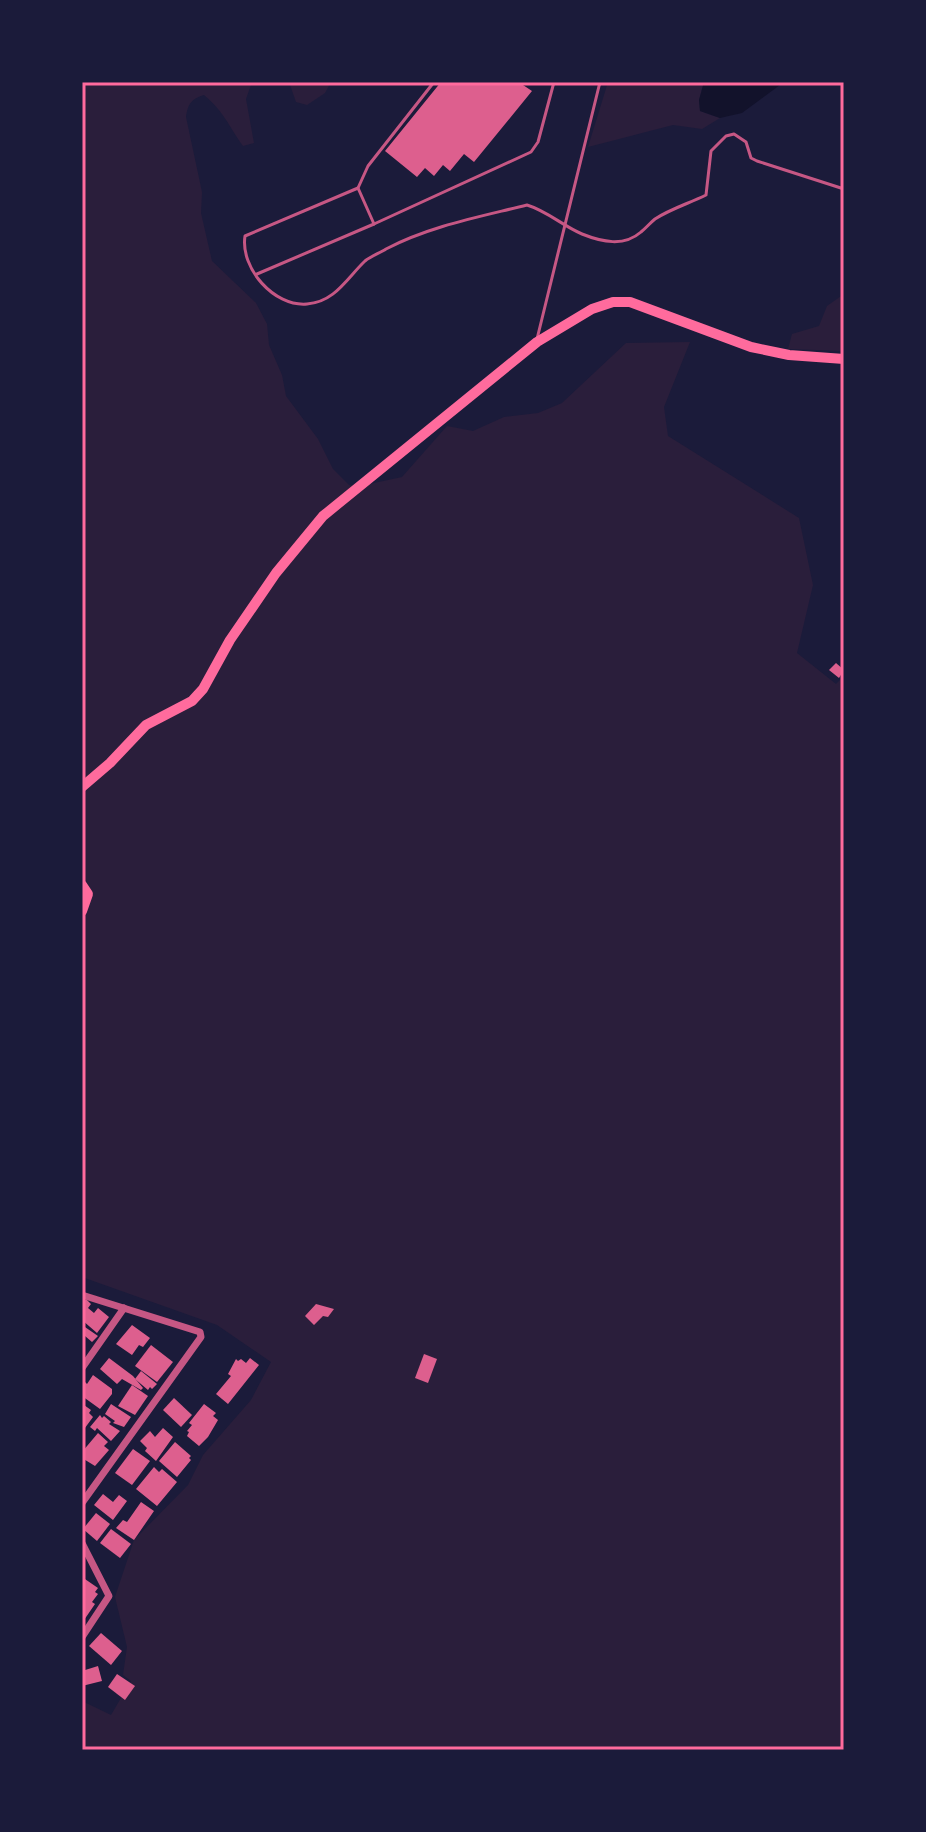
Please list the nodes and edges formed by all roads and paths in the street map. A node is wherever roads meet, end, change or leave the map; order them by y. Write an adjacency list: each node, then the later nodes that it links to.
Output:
1 (434, 82): 4 (lane)
2 (554, 82): 6 (lane)
3 (600, 82): 7 (lane)
4 (358, 188): 6 (lane); 8 (lane)
5 (844, 189): 7 (lane)
6 (374, 224): 8 (lane)
7 (565, 226): 8 (lane); 9 (lane)
8 (257, 274)
9 (537, 342): 10 (main road); 11 (main road)
10 (844, 359)
11 (82, 787)
12 (82, 885): 13 (main road)
13 (82, 911)
14 (82, 1295): 15 (street)
15 (124, 1308): 16 (street); 17 (street)
16 (82, 1368)
17 (82, 1503)
18 (82, 1543): 19 (street)
19 (82, 1637)

